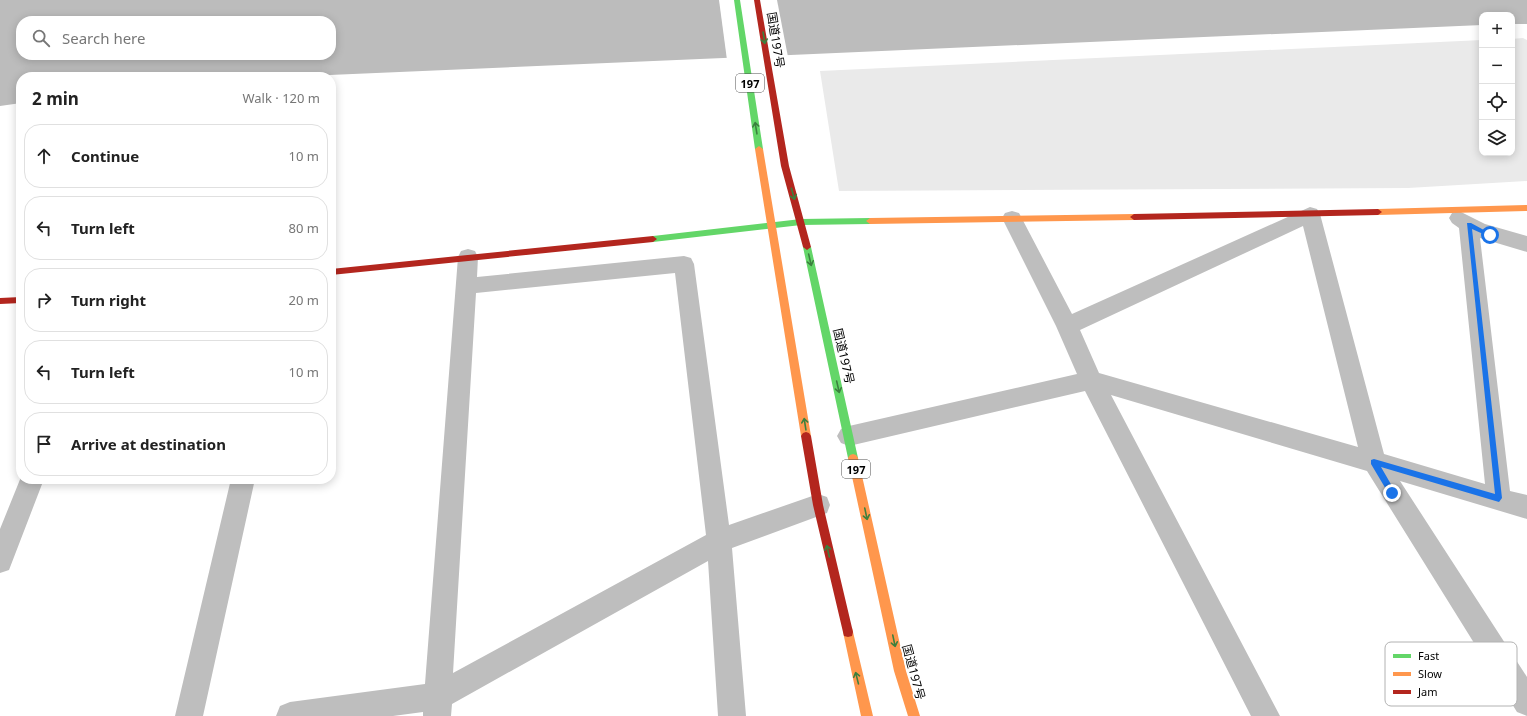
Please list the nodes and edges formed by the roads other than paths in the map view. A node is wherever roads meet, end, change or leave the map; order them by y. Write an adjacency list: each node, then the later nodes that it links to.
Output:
1 (737, 0): 8 (main road, 197, one-way to 1)
2 (757, 0): 7 (main road, 国道197号 / 197, one-way to 7)
3 (1527, 208): 4 (main road)
4 (1448, 211): 5 (main road); 9 (street)
5 (1310, 214): 6 (main road); 16 (street); 19 (street)
6 (1012, 218): 7 (main road); 16 (street)
7 (801, 222): 8 (main road); 18 (main road, 国道197号 / 197, one-way to 18)
8 (772, 224): 11 (main road); 23 (main road, 197, one-way to 8)
9 (1469, 225): 10 (street); 22 (street)
10 (1527, 244)
11 (468, 256): 12 (main road); 13 (street)
12 (336, 271)
13 (466, 286): 25 (street); 30 (street)
14 (16, 300): 15 (main road)
15 (0, 301)
16 (1067, 326): 17 (street)
17 (1091, 380): 18 (street); 19 (street); 36 (street)
18 (849, 436): 35 (main road, 国道197号 / 197, one-way to 35)
19 (1374, 462): 22 (street); 27 (street)
20 (30, 484): 26 (street)
21 (242, 484): 31 (street)
22 (1499, 498): 24 (street)
23 (818, 505): 25 (street); 34 (main road, 197, one-way to 23)
24 (1527, 507)
25 (719, 541): 30 (street); 33 (street)
26 (0, 561)
27 (1489, 642)
28 (1517, 686): 29 (street)
29 (1527, 702)
30 (438, 706): 32 (street)
31 (189, 716)
32 (290, 716)
33 (732, 716)
34 (867, 716)
35 (914, 716)
36 (1266, 716)

